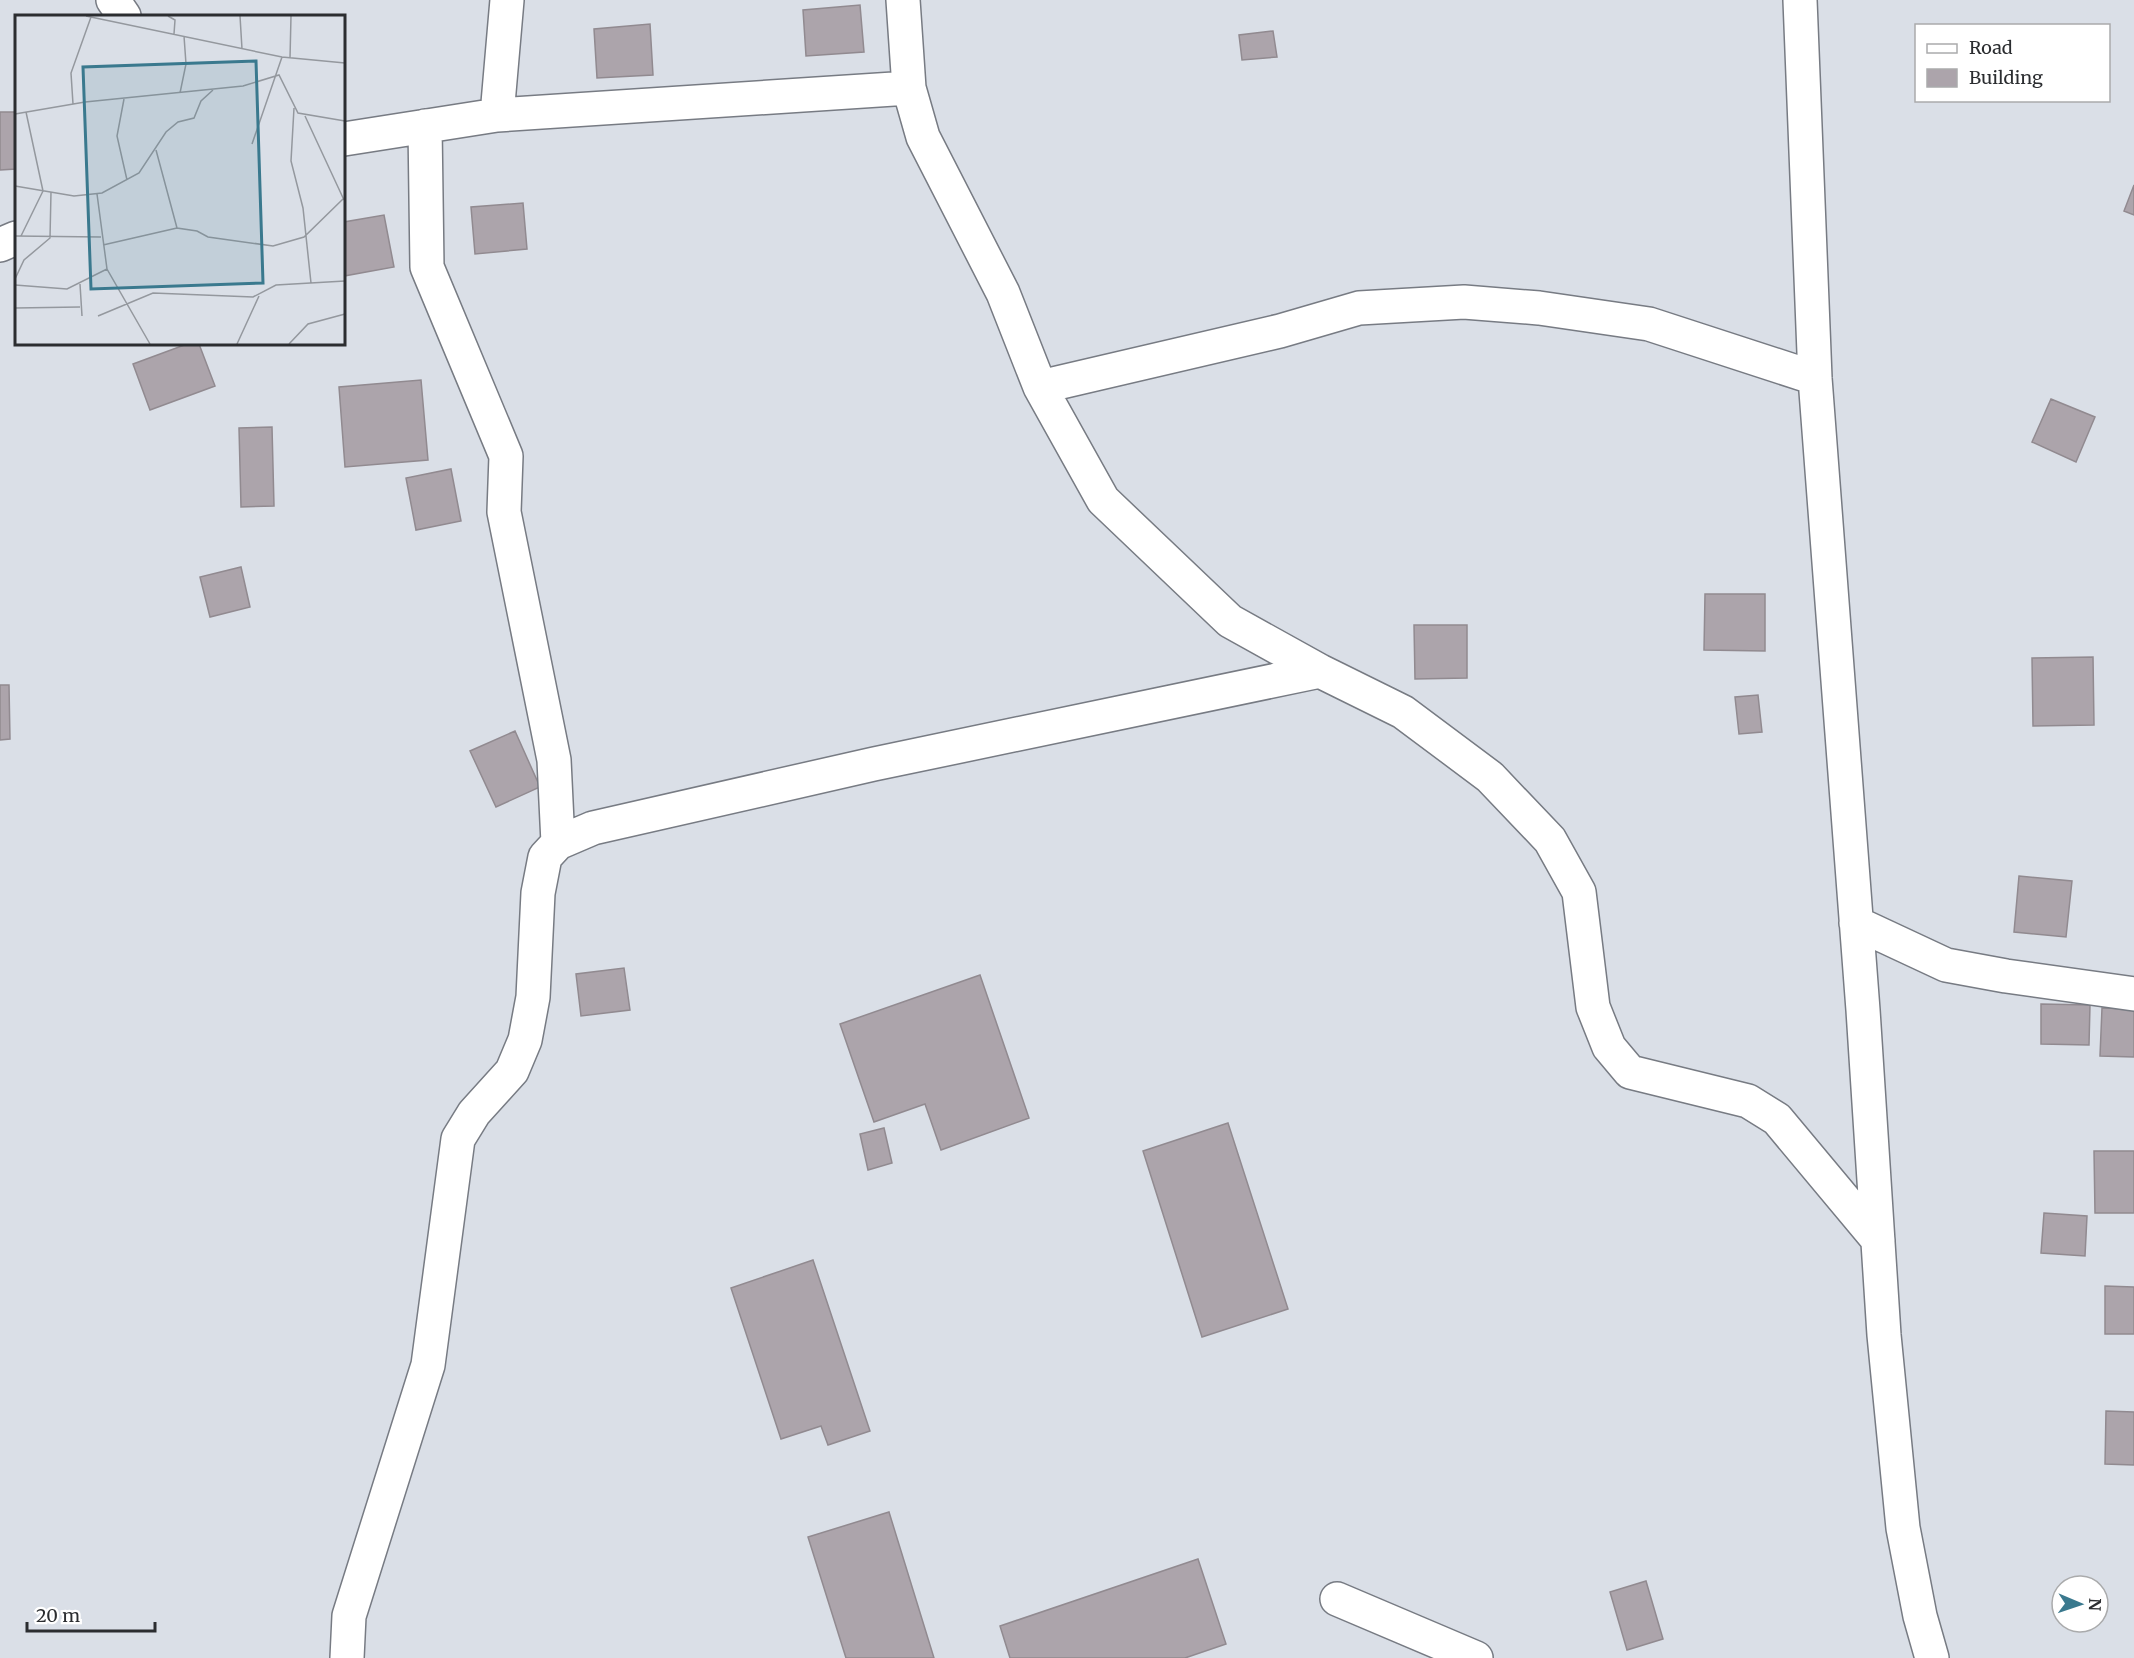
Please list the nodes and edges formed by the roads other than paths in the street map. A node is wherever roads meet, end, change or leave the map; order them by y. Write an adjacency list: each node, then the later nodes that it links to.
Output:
1 (114, 0): 5 (street)
2 (507, 0): 7 (street)
3 (903, 0): 6 (street)
4 (1800, 0): 12 (street)
5 (123, 15)
6 (909, 88): 7 (street); 13 (street)
7 (497, 115): 8 (street)
8 (425, 126): 9 (street); 15 (street)
9 (345, 139)
10 (15, 238): 11 (street)
11 (0, 245)
12 (1815, 378): 13 (street); 16 (street)
13 (1040, 387): 14 (street)
14 (1320, 671): 15 (street); 18 (street)
15 (558, 843): 20 (street)
16 (1856, 923): 17 (street); 18 (street)
17 (2134, 994)
18 (1878, 1240): 22 (street)
19 (1337, 1599): 21 (street)
20 (347, 1658)
21 (1476, 1658)
22 (1932, 1658)

